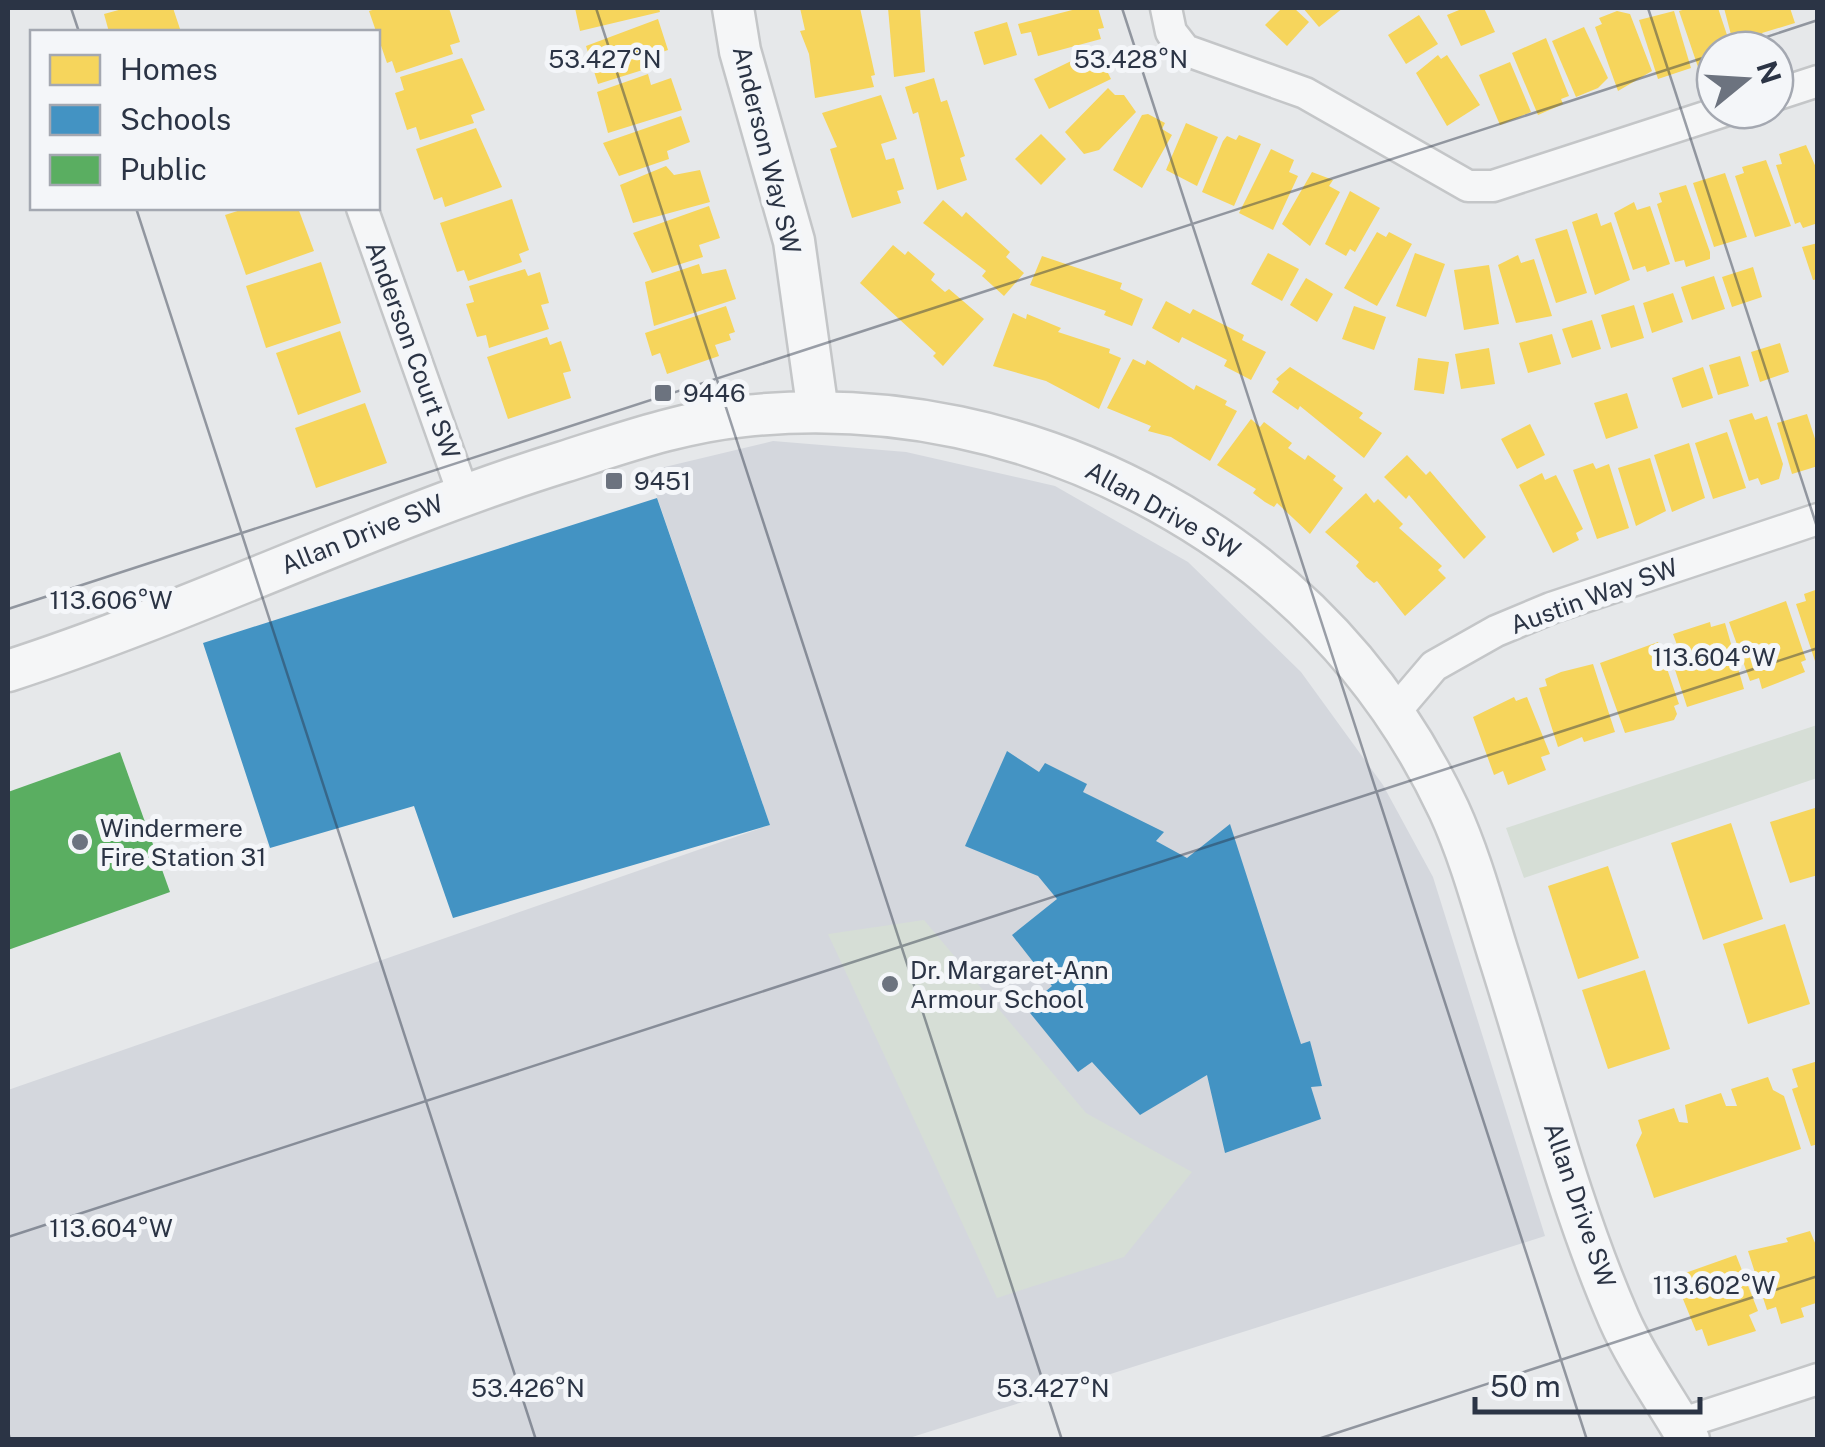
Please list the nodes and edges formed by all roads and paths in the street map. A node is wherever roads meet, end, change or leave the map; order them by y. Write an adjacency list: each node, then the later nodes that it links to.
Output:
1 (733, 8): 5 (street, Anderson Way SW)
2 (1166, 8): 3 (street)
3 (1695, 120)
4 (363, 210): 6 (street, Anderson Court SW)
5 (818, 412): 6 (street, Allan Drive SW); 9 (street, Allan Drive SW)
6 (464, 493): 8 (street, Allan Drive SW)
7 (1818, 518): 9 (street, Austin Way SW)
8 (8, 672)
9 (1394, 714): 11 (street, Allan Drive SW)
10 (1818, 1379): 11 (street)
11 (1685, 1432)

